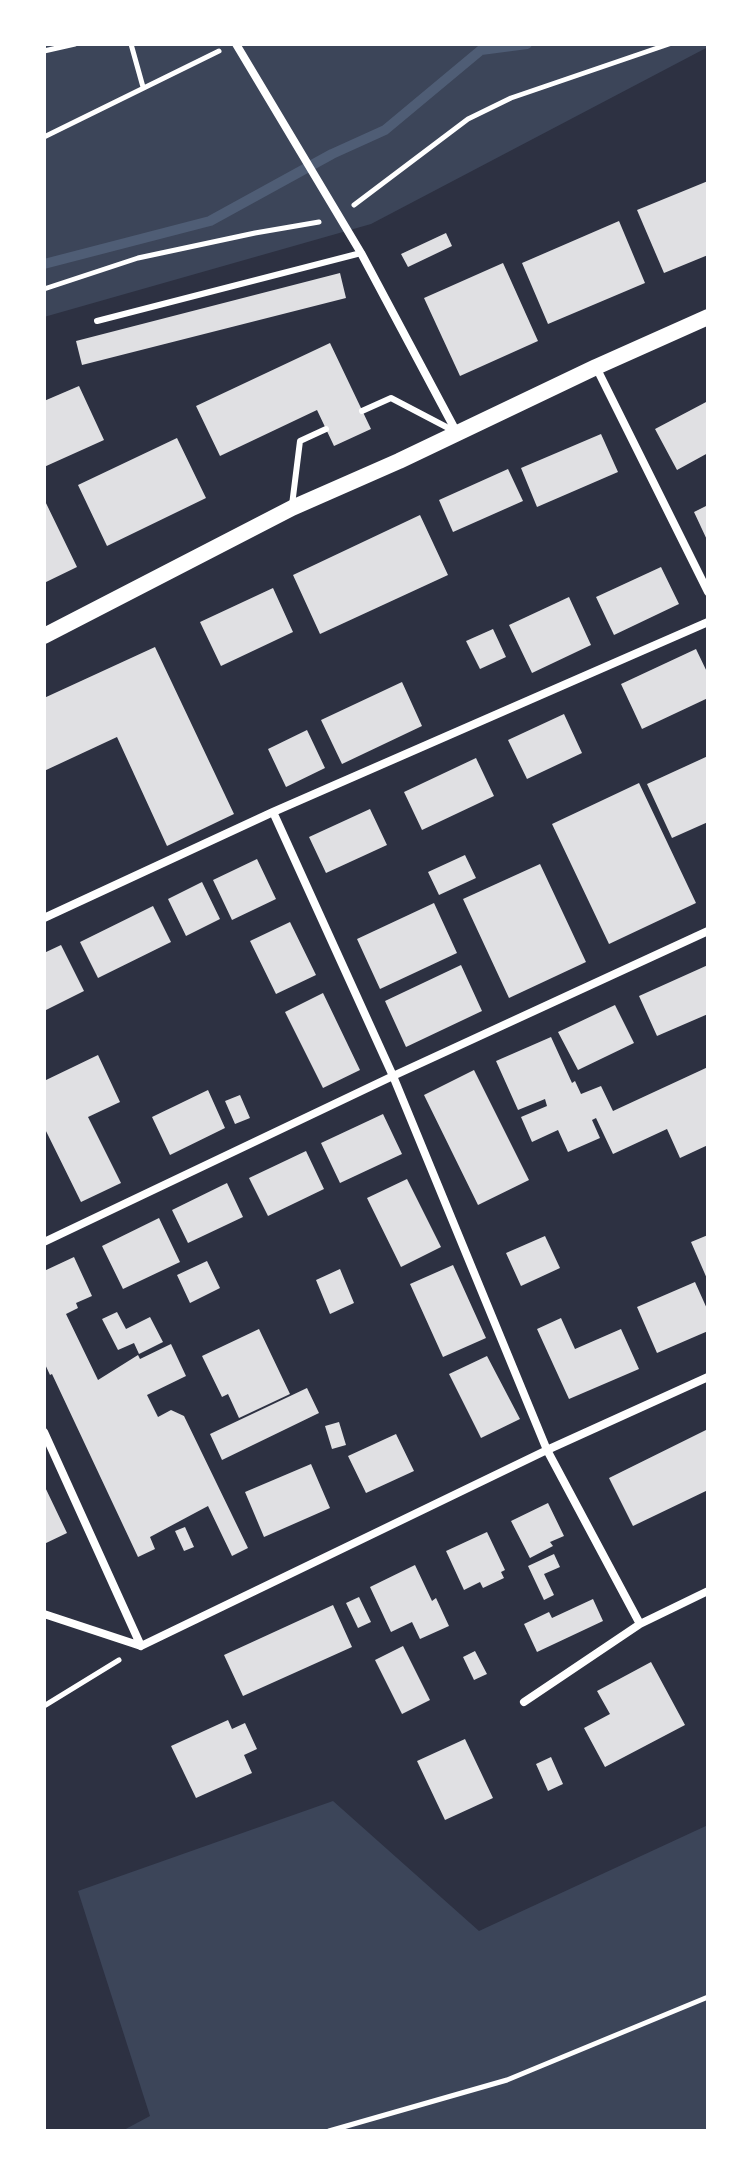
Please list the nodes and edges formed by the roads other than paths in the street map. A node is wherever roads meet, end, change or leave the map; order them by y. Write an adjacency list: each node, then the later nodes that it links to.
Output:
1 (236, 44): 2 (street)
2 (361, 253): 4 (lane); 8 (street)
3 (708, 317): 5 (main road)
4 (97, 321)
5 (596, 367): 8 (main road); 10 (street)
6 (362, 411): 8 (lane)
7 (326, 429): 9 (lane)
8 (457, 433): 9 (main road)
9 (292, 508): 12 (main road)
10 (708, 592)
11 (708, 622): 13 (street)
12 (44, 636)
13 (273, 812): 14 (street); 16 (street)
14 (44, 918)
15 (708, 931): 16 (street)
16 (393, 1076): 17 (street); 20 (street)
17 (44, 1242)
18 (708, 1377): 20 (street)
19 (44, 1432): 24 (street)
20 (547, 1450): 23 (street); 24 (street)
21 (708, 1591): 23 (street)
22 (44, 1614): 24 (street)
23 (640, 1624): 25 (street)
24 (141, 1646)
25 (524, 1702)

